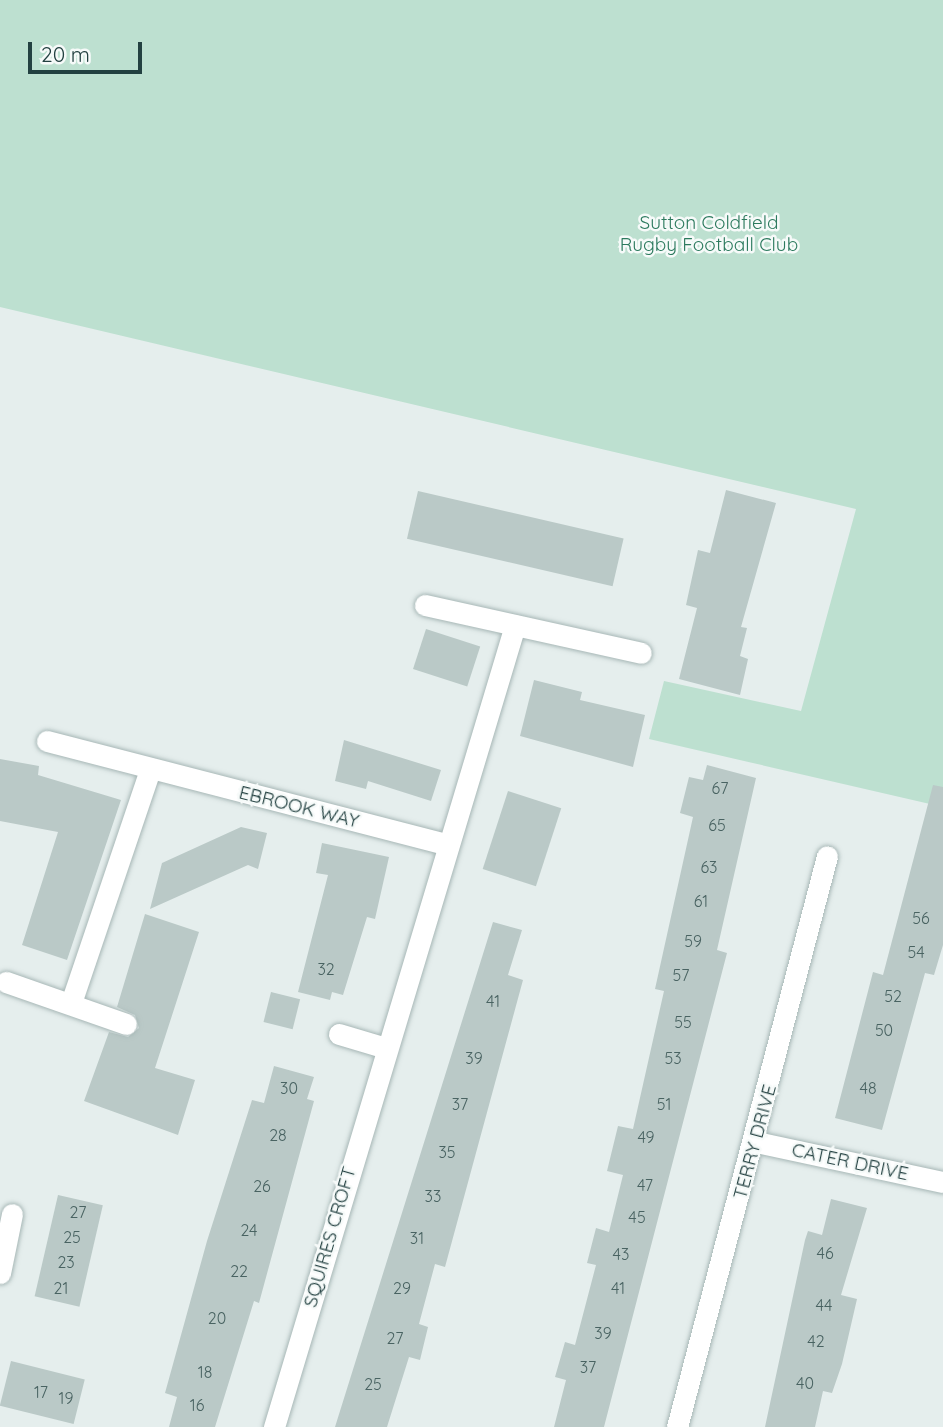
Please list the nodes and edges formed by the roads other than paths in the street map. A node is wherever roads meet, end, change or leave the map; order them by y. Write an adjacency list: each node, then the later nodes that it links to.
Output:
1 (425, 605): 2 (street)
2 (515, 625): 3 (street); 6 (street, SQUIRES CROFT)
3 (641, 653)
4 (47, 741): 5 (street, EBROOK WAY)
5 (150, 769): 6 (street, EBROOK WAY); 9 (street)
6 (448, 845): 12 (street, SQUIRES CROFT)
7 (827, 856): 13 (street, TERRY DRIVE)
8 (6, 982): 9 (street)
9 (71, 1003): 10 (street)
10 (127, 1024)
11 (339, 1034): 12 (street)
12 (386, 1048): 17 (street, SQUIRES CROFT)
13 (756, 1142): 14 (street, CATER DRIVE); 18 (street, TERRY DRIVE)
14 (943, 1182)
15 (12, 1214): 16 (street)
16 (1, 1264)
17 (274, 1427)
18 (677, 1427)

